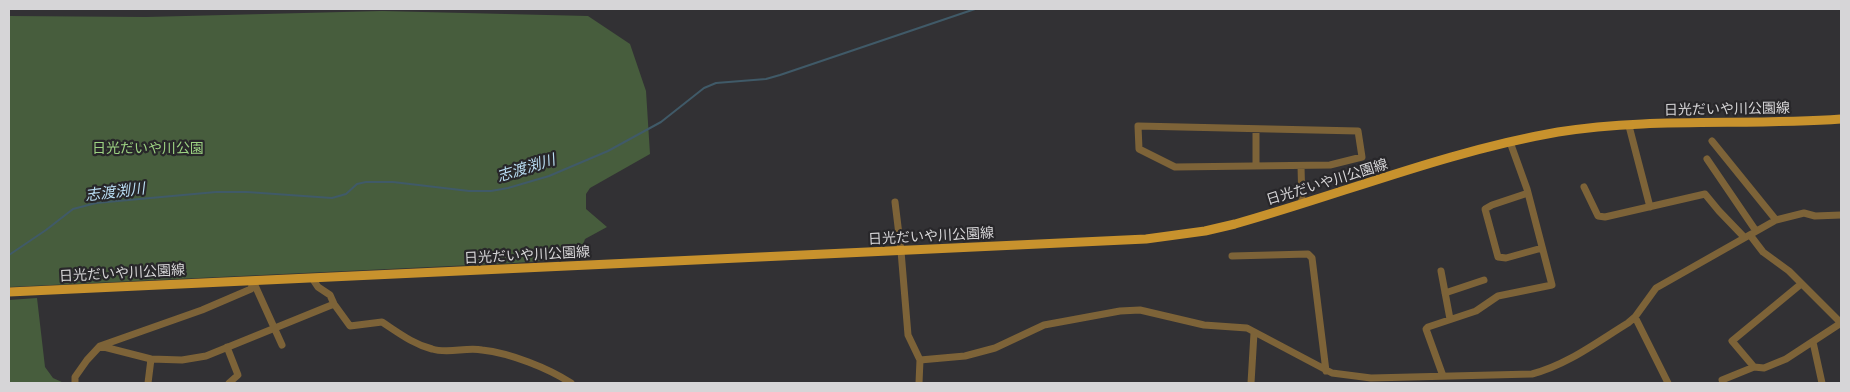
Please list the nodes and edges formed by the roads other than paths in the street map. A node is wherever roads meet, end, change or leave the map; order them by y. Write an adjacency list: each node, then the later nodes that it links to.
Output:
1 (1841, 119): 2 (main road, 日光だいや川公園線)
2 (1629, 126): 5 (main road, 日光だいや川公園線); 13 (street)
3 (1256, 129): 7 (street); 7 (street); 8 (street)
4 (1712, 141): 15 (street)
5 (1510, 142): 10 (street); 12 (main road, 日光だいや川公園線)
6 (1707, 159): 16 (street)
7 (1256, 166): 8 (street)
8 (1301, 166): 12 (street)
9 (1584, 188): 13 (street)
10 (1528, 193): 17 (street); 17 (street)
11 (895, 202): 18 (street)
12 (1302, 204): 18 (main road, 日光だいや川公園線)
13 (1650, 207): 16 (street)
14 (1841, 214): 15 (street)
15 (1776, 220): 16 (street)
16 (1750, 234): 24 (street); 28 (street)
17 (1542, 248): 29 (street)
18 (901, 251): 21 (main road, 日光だいや川公園線); 38 (street)
19 (1232, 256): 40 (street)
20 (1441, 271): 26 (street)
21 (312, 278): 23 (main road, 日光だいや川公園線); 27 (street)
22 (1484, 280): 26 (street)
23 (253, 281): 25 (main road, 日光だいや川公園線); 31 (street); 35 (street)
24 (1801, 284): 30 (street); 39 (street)
25 (9, 292)
26 (1445, 293): 29 (street)
27 (334, 304): 31 (street); 45 (street)
28 (1635, 317): 41 (street); 48 (street)
29 (1450, 319): 41 (street)
30 (1841, 323): 33 (street)
31 (275, 327): 34 (street); 36 (street)
32 (1254, 333): 38 (street); 40 (street); 47 (street)
33 (1812, 342): 39 (street); 50 (street)
34 (282, 345)
35 (100, 346): 37 (street); 42 (street)
36 (227, 347): 37 (street); 44 (street)
37 (150, 359): 43 (street)
38 (920, 360): 46 (street)
39 (1754, 367): 49 (street)
40 (1326, 371): 41 (street)
41 (1443, 376)
42 (75, 383)
43 (148, 383)
44 (229, 383)
45 (571, 383)
46 (920, 383)
47 (1251, 383)
48 (1668, 383)
49 (1722, 383)
50 (1822, 383)

